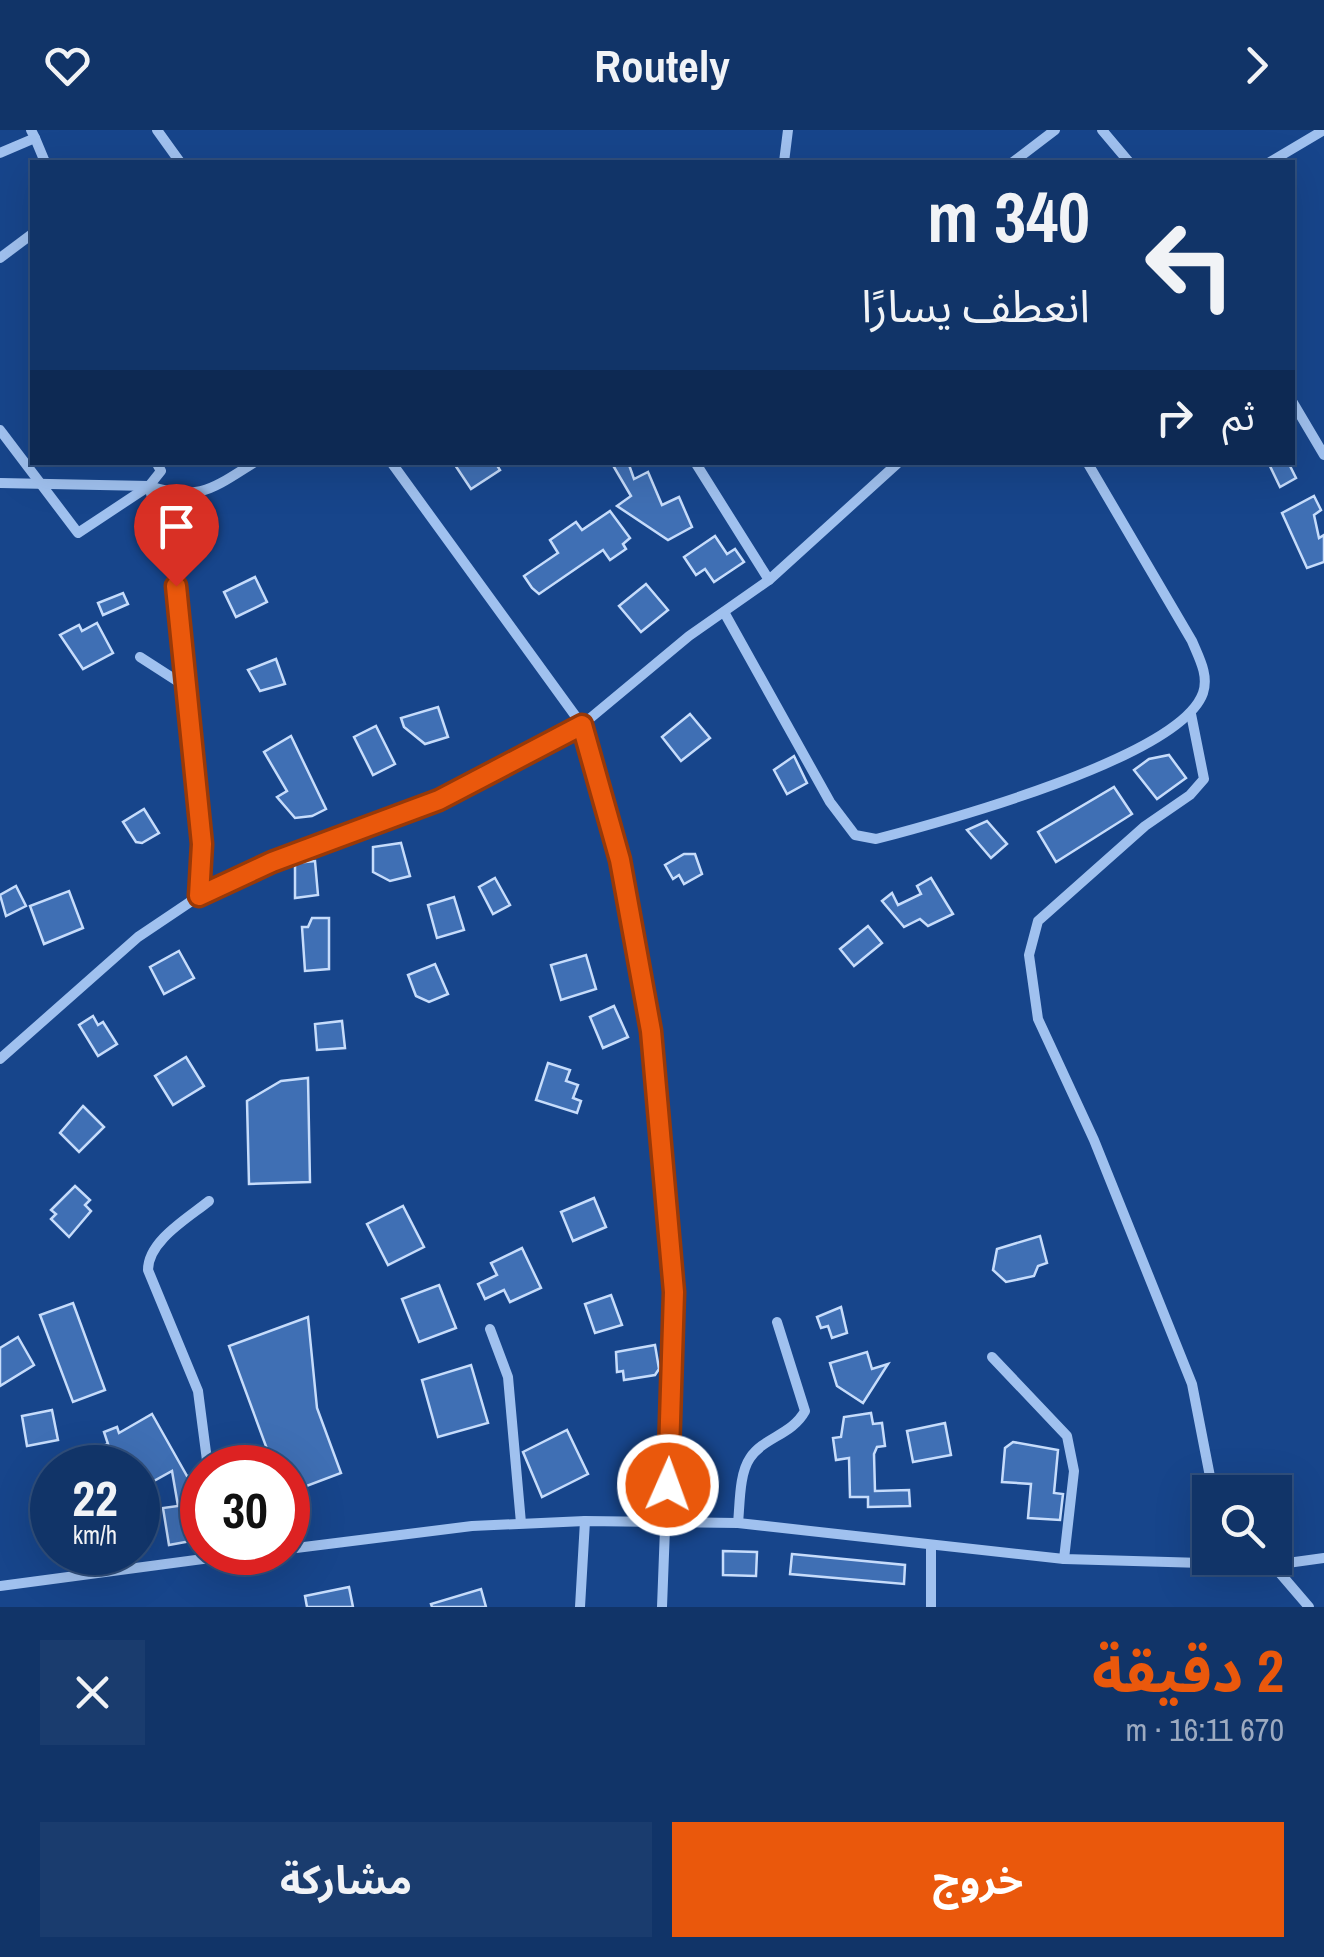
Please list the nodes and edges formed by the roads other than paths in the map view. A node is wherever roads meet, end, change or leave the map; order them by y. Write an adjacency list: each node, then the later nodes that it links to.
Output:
1 (157, 130): 9 (street)
2 (788, 130): 10 (street)
3 (1056, 130): 11 (street)
4 (1102, 130): 12 (street)
5 (1324, 130): 13 (street)
6 (33, 134): 7 (street); 8 (street)
7 (0, 153)
8 (43, 160)
9 (179, 160)
10 (784, 160)
11 (1016, 160)
12 (1127, 160)
13 (1273, 160)
14 (30, 236): 15 (street)
15 (0, 258)
16 (1295, 406): 18 (street)
17 (0, 430): 25 (street)
18 (1324, 456)
19 (158, 465): 27 (street)
20 (250, 465): 27 (street)
21 (392, 465): 33 (street)
22 (697, 465): 28 (street)
23 (896, 465): 28 (street)
24 (1090, 465): 32 (street)
25 (37, 482): 26 (street); 27 (street); 27 (street)
26 (0, 483)
27 (148, 486): 31 (street)
28 (770, 580): 29 (street)
29 (724, 612): 32 (street); 33 (street)
30 (140, 657): 31 (street)
31 (184, 686): 34 (street)
32 (1191, 714): 41 (street)
33 (582, 725): 34 (street); 45 (street)
34 (199, 896): 35 (street)
35 (0, 1059)
36 (209, 1201): 40 (street)
37 (777, 1322): 44 (street)
38 (490, 1330): 43 (street)
39 (992, 1358): 49 (street)
40 (205, 1445)
41 (1210, 1475)
42 (585, 1521): 43 (street); 45 (street); 55 (street)
43 (521, 1523): 46 (street)
44 (738, 1523): 45 (street); 47 (street)
45 (667, 1524): 56 (street)
46 (310, 1546)
47 (930, 1546): 49 (street); 57 (street)
48 (1324, 1558): 52 (street)
49 (1064, 1559): 50 (street)
50 (1192, 1560)
51 (180, 1561): 54 (street)
52 (1292, 1562)
53 (1282, 1575): 58 (street)
54 (0, 1586)
55 (580, 1607)
56 (662, 1607)
57 (931, 1607)
58 (1309, 1607)

